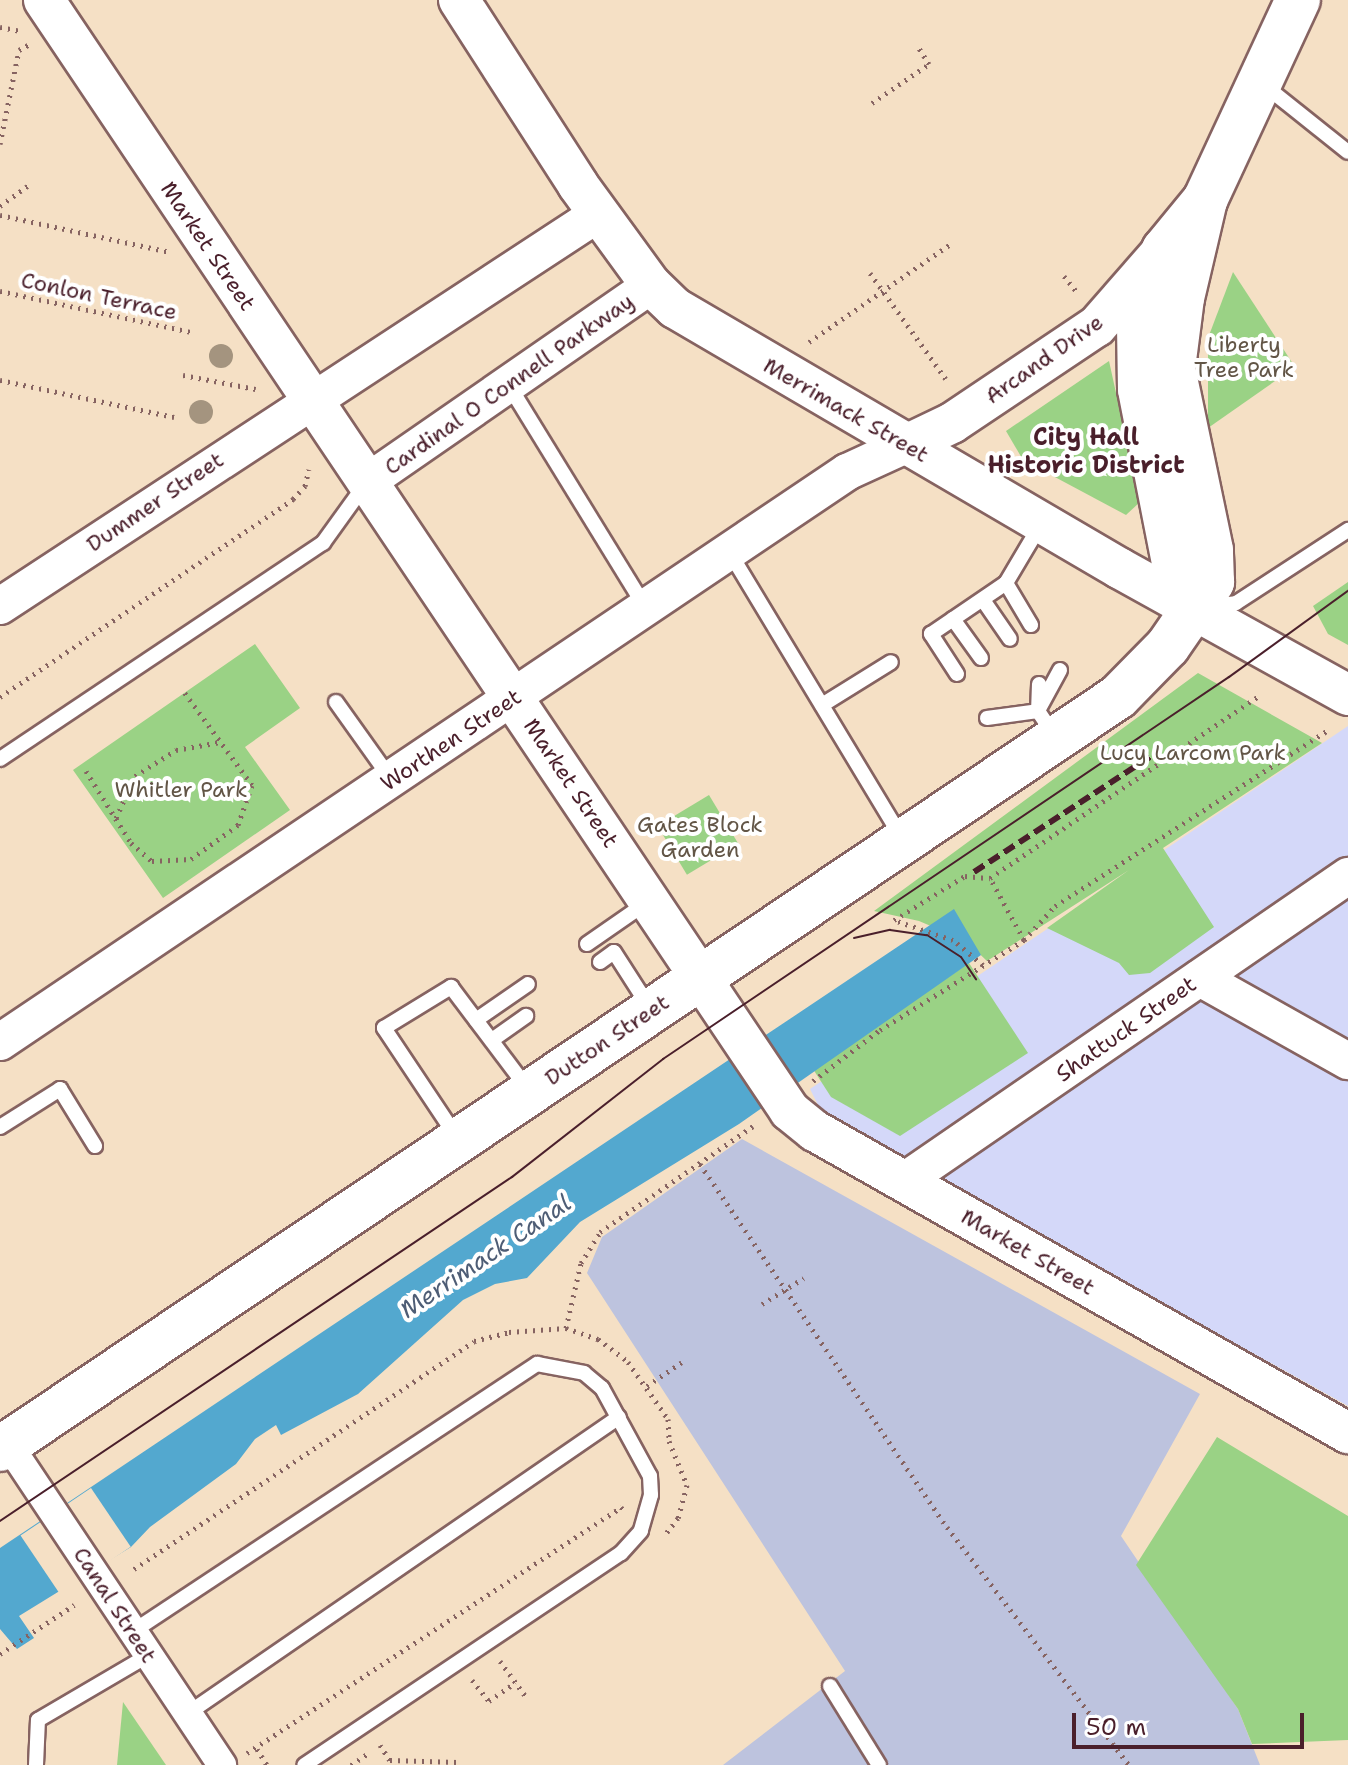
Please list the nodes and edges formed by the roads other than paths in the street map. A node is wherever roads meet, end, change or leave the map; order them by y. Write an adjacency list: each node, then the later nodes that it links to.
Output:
1 (1298, 0): 4 (main road, Arcand Drive)
2 (465, 2): 7 (main road, Merrimack Street)
3 (32, 16): 11 (main road, Market Street)
4 (1260, 82): 5 (lane); 6 (main road, Arcand Drive)
5 (1348, 152)
6 (1205, 200): 8 (main road, Arcand Drive); 20 (main road, Arcand Drive)
7 (598, 214): 9 (main road, Merrimack Street); 11 (street)
8 (1164, 250): 12 (main road, Arcand Drive); 20 (main road, Arcand Drive)
9 (651, 285): 10 (street, Cardinal O Connell Parkway); 12 (main road, Merrimack Street)
10 (508, 384): 13 (street, Cardinal O Connell Parkway); 21 (lane)
11 (310, 400): 13 (main road, Market Street); 19 (street, Dummer Street)
12 (906, 445): 14 (main road, Merrimack Street); 16 (street, Worthen Street)
13 (367, 482): 31 (main road, Market Street); 37 (lane)
14 (1042, 523): 17 (lane); 20 (main road, Merrimack Street)
15 (1348, 530): 20 (lane)
16 (730, 553): 21 (street, Worthen Street); 34 (lane)
17 (1006, 583): 18 (lane); 23 (lane)
18 (983, 600): 22 (lane); 24 (lane)
19 (0, 606)
20 (1193, 608): 30 (main road, Merrimack Street); 36 (main road, Dutton Street)
21 (647, 609): 31 (street, Worthen Street)
22 (953, 619): 25 (lane); 28 (lane)
23 (1031, 625)
24 (1010, 639)
25 (981, 658)
26 (891, 662): 34 (lane)
27 (1060, 670): 36 (lane)
28 (957, 674)
29 (1039, 684): 36 (lane)
30 (1348, 695)
31 (515, 699): 38 (street, Worthen Street); 41 (main road, Market Street)
32 (336, 702): 38 (lane)
33 (1009, 703): 36 (lane)
34 (822, 705): 39 (lane)
35 (987, 718): 36 (lane)
36 (1047, 724): 39 (main road, Dutton Street)
37 (0, 759)
38 (392, 780): 53 (street, Worthen Street)
39 (903, 840): 46 (main road, Dutton Street)
40 (1346, 880): 47 (street, Shattuck Street)
41 (649, 900): 42 (lane); 46 (main road, Market Street)
42 (601, 934): 43 (lane); 44 (lane)
43 (587, 944)
44 (614, 952): 45 (lane); 49 (lane)
45 (600, 962)
46 (700, 976): 49 (main road, Dutton Street); 59 (main road, Market Street)
47 (1200, 978): 54 (street); 59 (street, Shattuck Street)
48 (528, 984): 51 (lane)
49 (651, 1009): 55 (main road, Dutton Street)
50 (526, 1016): 52 (lane)
51 (476, 1020): 52 (lane); 57 (lane)
52 (492, 1040): 55 (lane)
53 (0, 1042)
54 (1348, 1061)
55 (530, 1092): 57 (main road, Dutton Street)
56 (0, 1127): 58 (lane)
57 (459, 1139): 62 (main road, Dutton Street)
58 (95, 1146)
59 (904, 1181): 61 (main road, Market Street)
60 (619, 1417): 63 (lane); 66 (lane); 69 (lane)
61 (1348, 1433)
62 (3, 1442): 63 (street, Canal Street)
63 (132, 1632): 64 (street, Canal Street)
64 (147, 1656): 66 (street, Canal Street); 68 (lane)
65 (830, 1686): 70 (lane)
66 (187, 1714): 67 (street, Canal Street)
67 (231, 1761)
68 (36, 1765)
69 (304, 1765)
70 (879, 1765)

